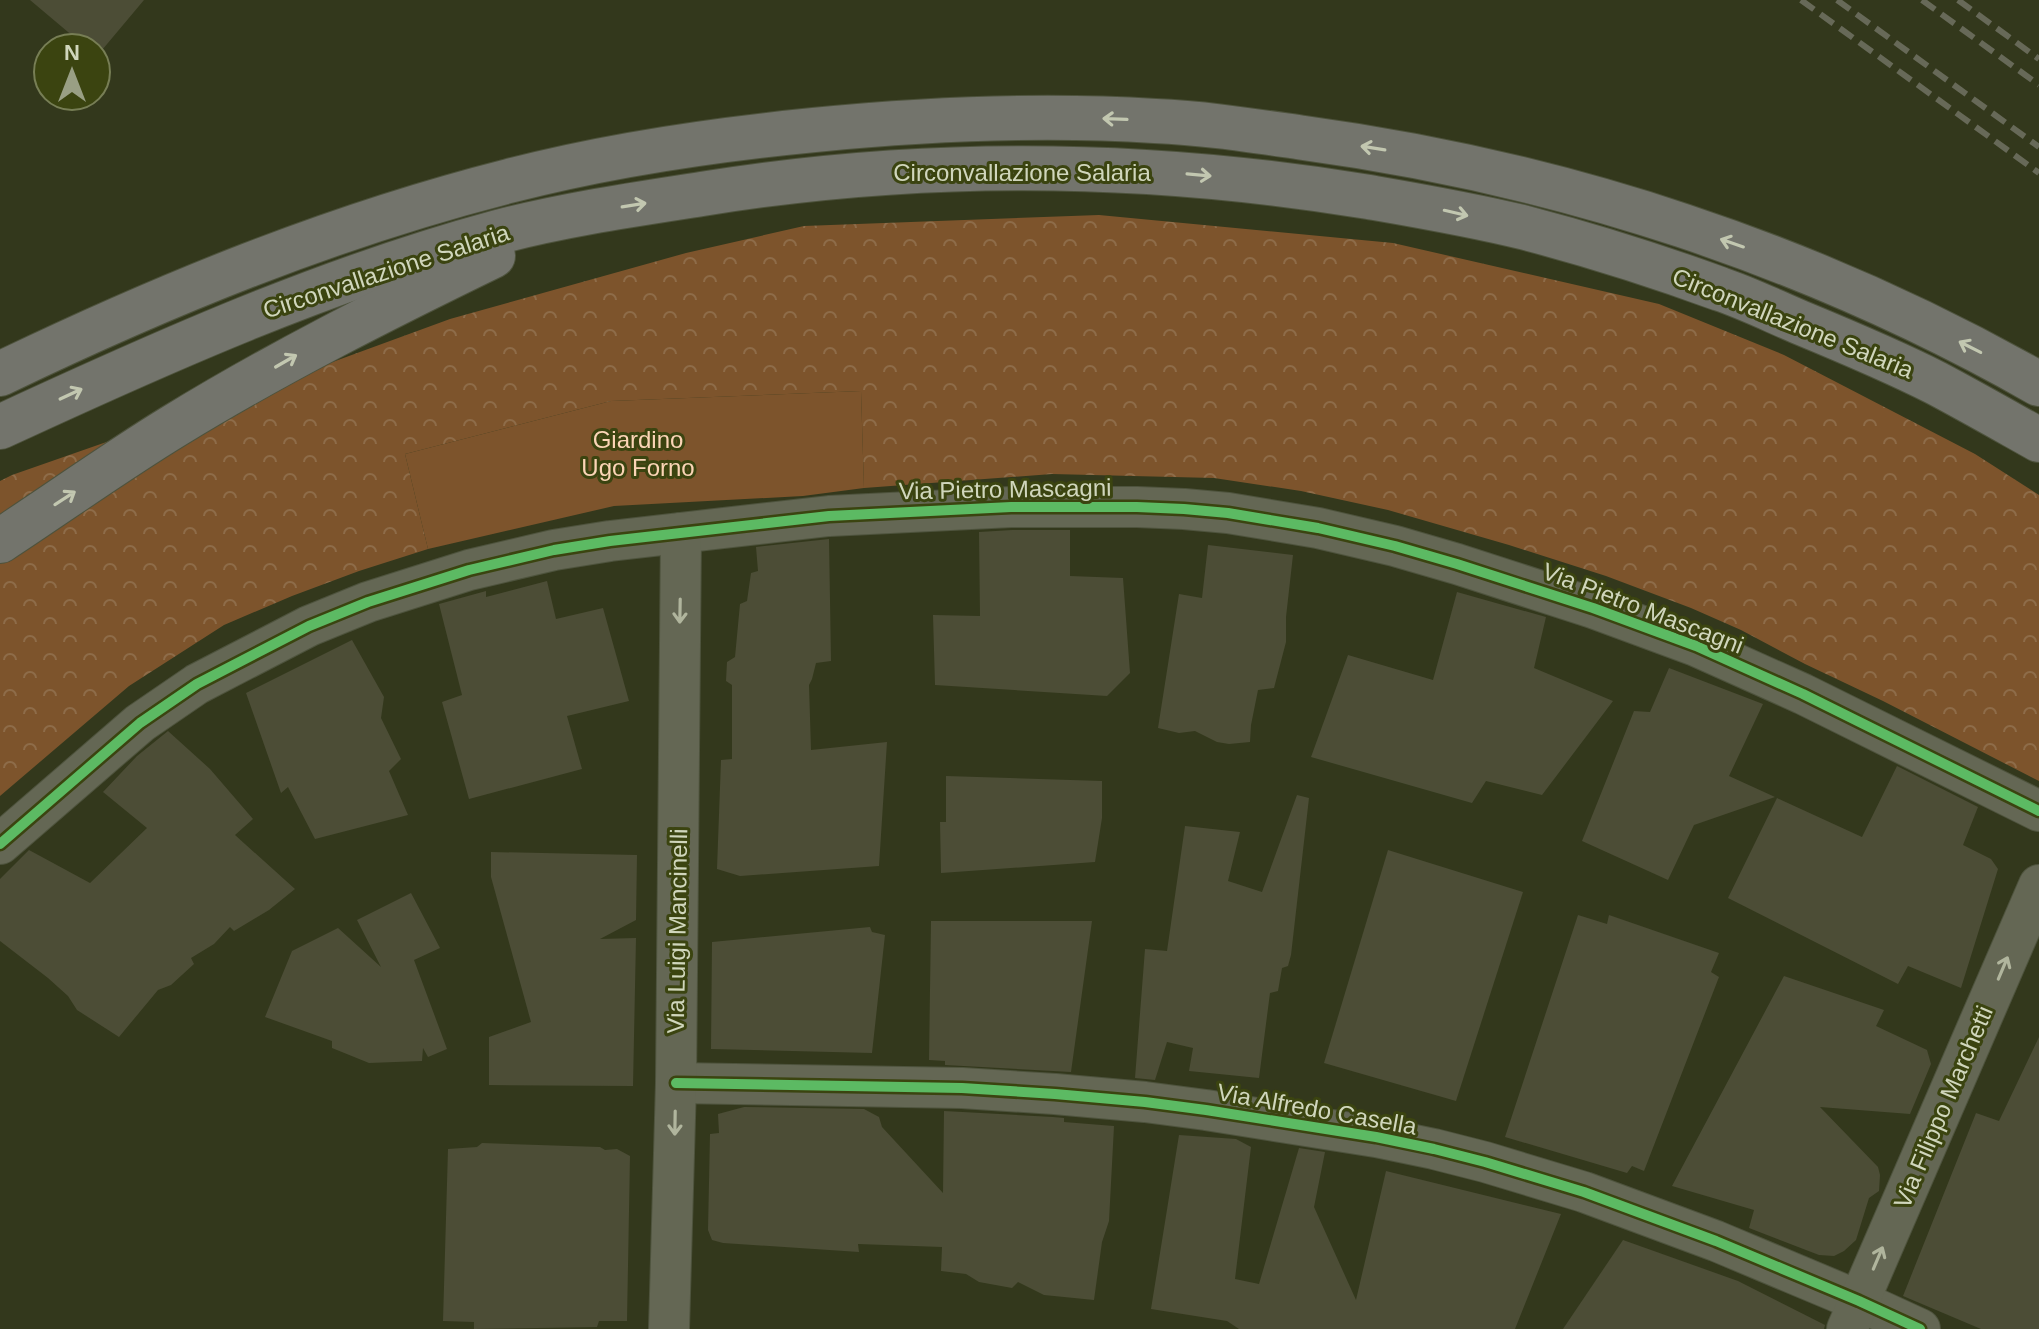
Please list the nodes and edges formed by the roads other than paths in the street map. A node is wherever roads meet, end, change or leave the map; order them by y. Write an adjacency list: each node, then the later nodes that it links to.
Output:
1 (581, 213): 4 (highway, Circonvallazione Salaria, one-way to 1); 5 (highway, Circonvallazione Salaria, one-way to 5); 7 (highway, one-way to 1)
2 (0, 374): 3 (highway, Circonvallazione Salaria, one-way to 2)
3 (2039, 384)
4 (0, 427)
5 (2039, 440)
6 (681, 533): 8 (street, Via Pietro Mascagni); 9 (street, Via Pietro Mascagni); 11 (street, Via Luigi Mancinelli, one-way to 11)
7 (0, 541)
8 (2039, 811)
9 (0, 844)
10 (2039, 885): 12 (street, Via Filippo Marchetti, one-way to 10)
11 (676, 1083): 12 (street, Via Alfredo Casella); 13 (street, Via Luigi Mancinelli, one-way to 13)
12 (1853, 1315): 14 (street, Via Alfredo Casella)
13 (669, 1329)
14 (1920, 1329)

